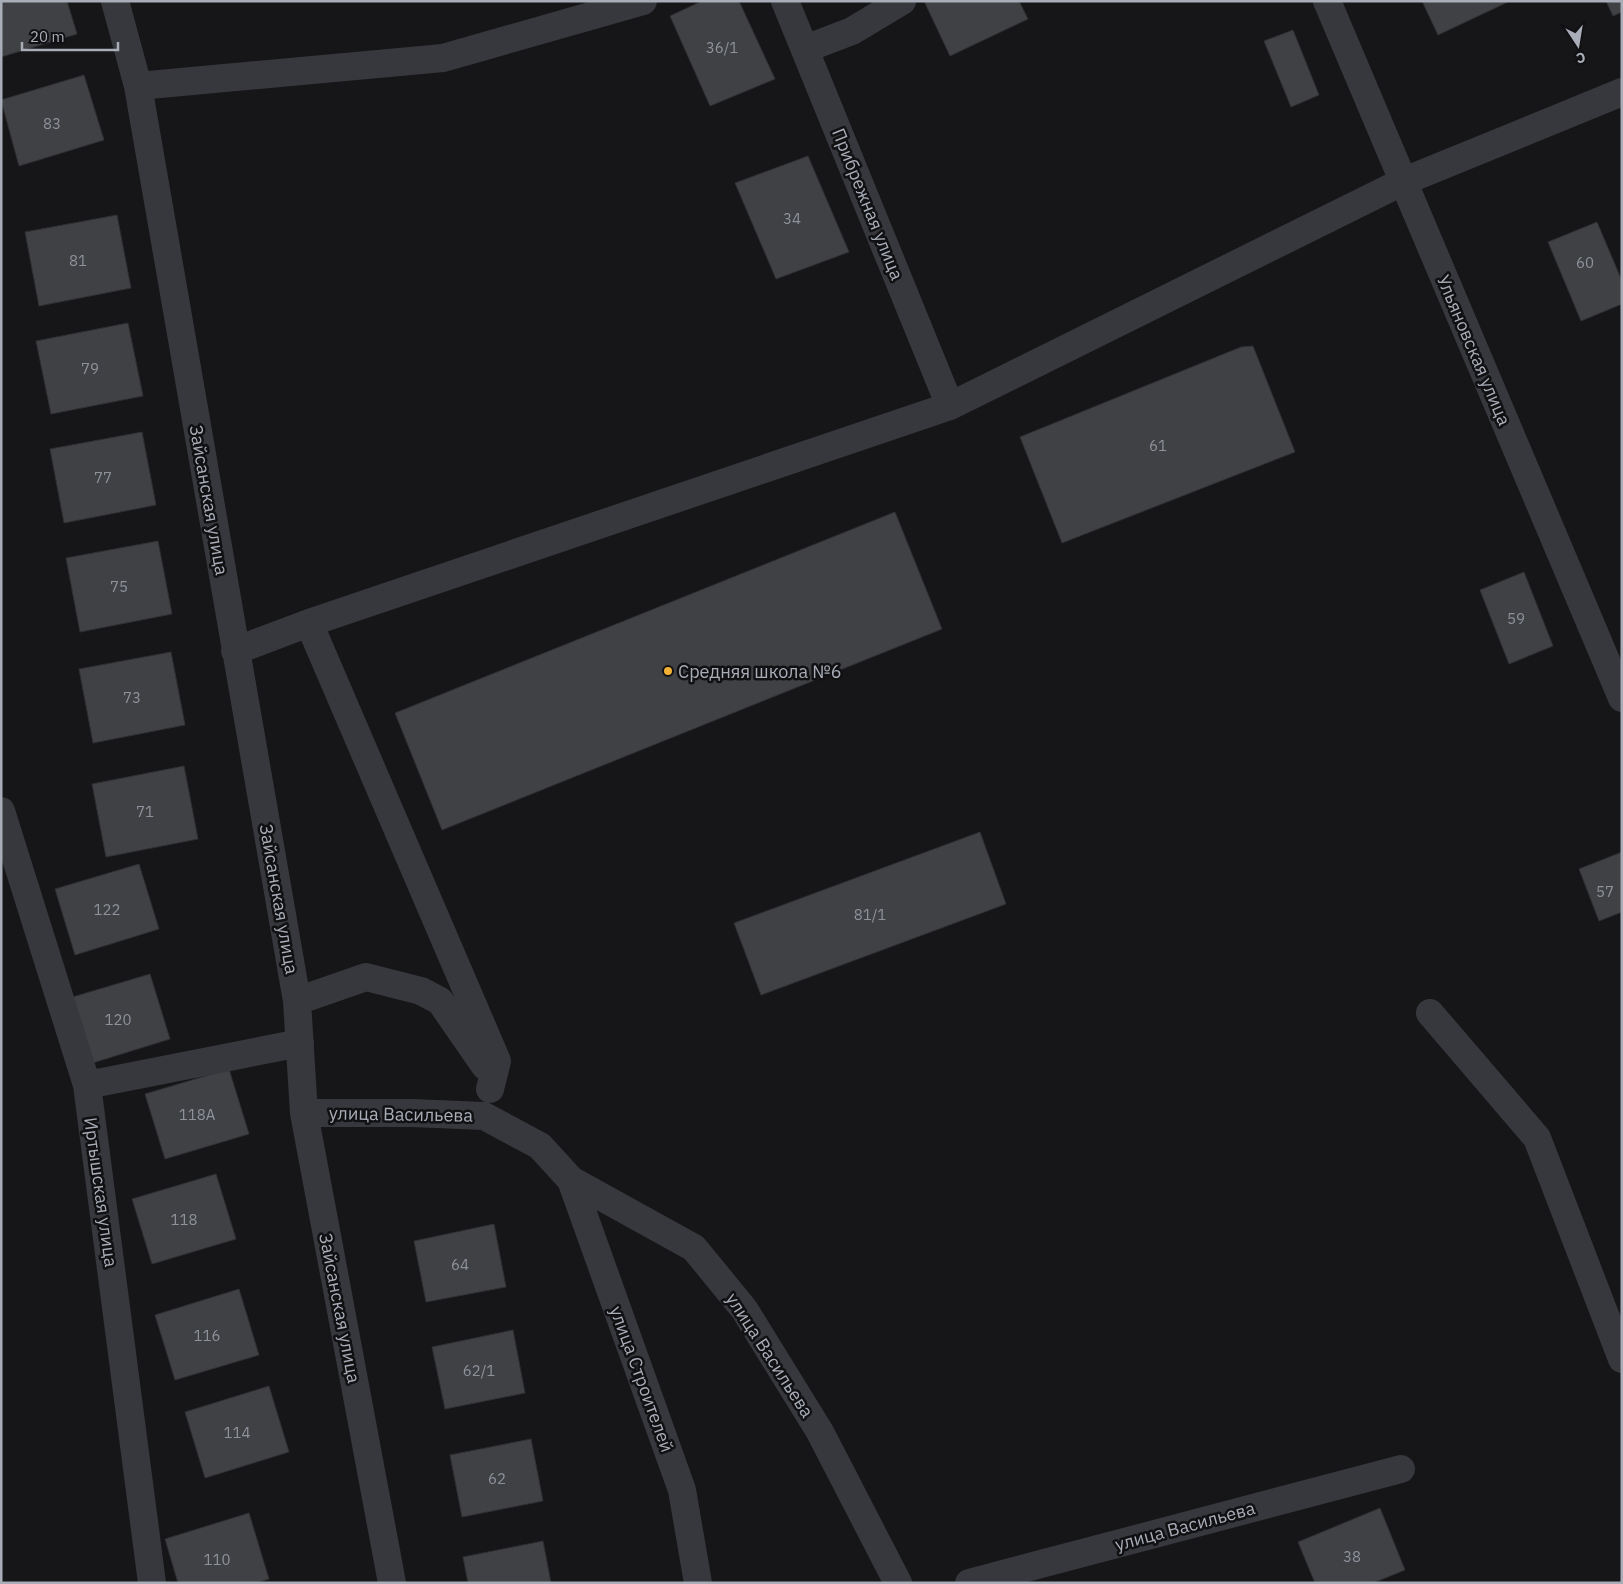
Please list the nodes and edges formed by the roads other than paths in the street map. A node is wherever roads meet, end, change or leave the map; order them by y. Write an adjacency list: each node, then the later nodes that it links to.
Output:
1 (115, 1): 8 (street, Зайсанская улица)
2 (643, 1): 6 (street)
3 (785, 1): 7 (street, Прибрежная улица)
4 (902, 1): 7 (street)
5 (1327, 1): 10 (street, Ульяновская улица)
6 (577, 10): 8 (street)
7 (805, 49): 11 (street, Прибрежная улица)
8 (138, 86): 13 (street, Зайсанская улица)
9 (1622, 92): 10 (street)
10 (1402, 182): 11 (street); 14 (street, Ульяновская улица)
11 (950, 406): 12 (street)
12 (309, 623): 13 (street); 21 (street)
13 (235, 651): 17 (street, Зайсанская улица)
14 (1614, 660): 15 (street, Ульяновская улица)
15 (1622, 698)
16 (1, 811): 20 (street, Иртышская улица)
17 (297, 1001): 19 (street, Зайсанская улица); 21 (street, Зайсанская улица)
18 (1430, 1013): 25 (street)
19 (300, 1043): 20 (street); 22 (street, Зайсанская улица)
20 (87, 1085): 27 (street, Иртышская улица)
21 (490, 1089): 23 (street, Зайсанская улица)
22 (304, 1113): 23 (street, улица Васильева); 28 (street, Зайсанская улица)
23 (484, 1116): 24 (street, улица Васильева)
24 (571, 1180): 29 (street, улица Строителей); 30 (street, улица Васильева)
25 (1622, 1359)
26 (1402, 1469): 31 (street, улица Васильева)
27 (152, 1583)
28 (392, 1583)
29 (698, 1583)
30 (898, 1583)
31 (969, 1583)

